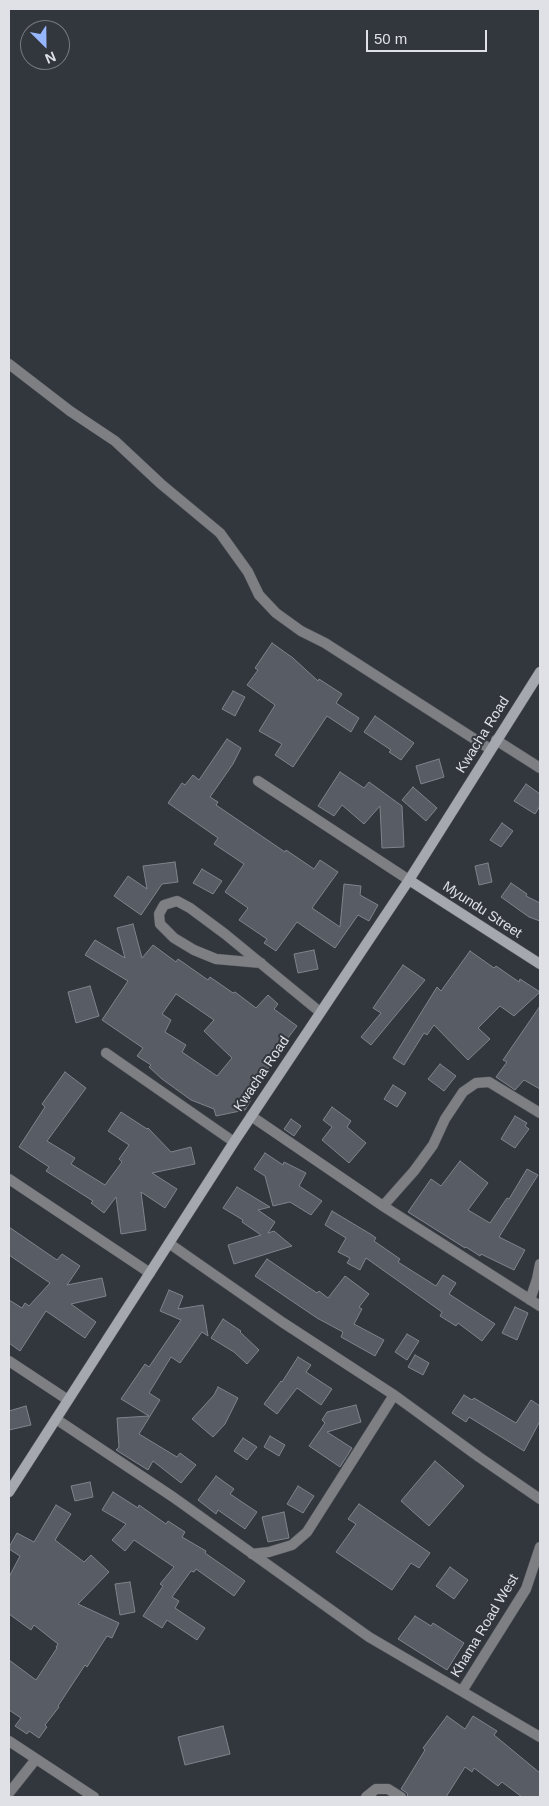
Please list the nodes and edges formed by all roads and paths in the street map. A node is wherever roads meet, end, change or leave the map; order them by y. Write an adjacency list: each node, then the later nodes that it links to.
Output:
1 (9, 364): 3 (street)
2 (540, 672): 3 (main road, Kwacha Road)
3 (493, 744): 4 (street); 6 (main road, Kwacha Road)
4 (540, 768)
5 (258, 781): 6 (street)
6 (409, 880): 8 (main road, Myundu Street); 9 (main road, Kwacha Road)
7 (261, 963): 7 (street); 9 (street)
8 (540, 964)
9 (320, 1012): 12 (main road, Kwacha Road)
10 (106, 1053): 13 (street)
11 (540, 1113): 15 (street)
12 (251, 1116): 13 (main road, Kwacha Road); 15 (street)
13 (234, 1142): 16 (main road, Kwacha Road)
14 (9, 1179): 18 (street)
15 (383, 1206): 19 (street)
16 (170, 1244): 18 (main road, Kwacha Road); 22 (street)
17 (540, 1264): 19 (street)
18 (150, 1273): 23 (main road, Kwacha Road)
19 (530, 1300): 20 (street)
20 (540, 1306)
21 (9, 1361): 23 (street)
22 (394, 1395): 26 (street); 28 (street)
23 (68, 1400): 24 (main road, Kwacha Road)
24 (56, 1419): 25 (main road, Kwacha Road); 28 (street)
25 (9, 1492)
26 (540, 1499)
27 (540, 1547): 29 (street, Khama Road West)
28 (252, 1554): 29 (street)
29 (462, 1691): 30 (street)
30 (540, 1737)
31 (9, 1741): 32 (street)
32 (36, 1759): 33 (street); 34 (street)
33 (9, 1793)
34 (94, 1797)
35 (366, 1797): 36 (street)
36 (401, 1797)

